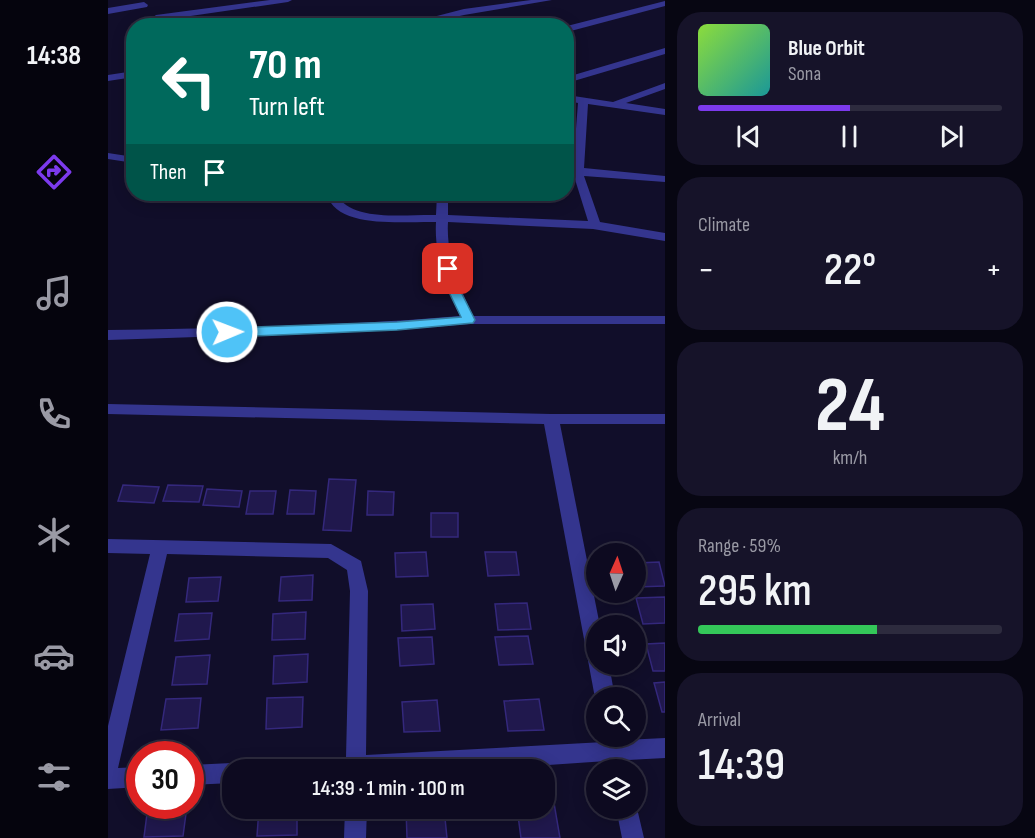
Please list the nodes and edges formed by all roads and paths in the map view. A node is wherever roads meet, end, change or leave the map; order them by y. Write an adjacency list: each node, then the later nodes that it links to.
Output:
1 (288, 0): 6 (street)
2 (548, 0): 7 (street)
3 (142, 3): 5 (street); 6 (street)
4 (664, 3): 8 (street)
5 (108, 10)
6 (156, 18)
7 (437, 18)
8 (574, 27)
9 (664, 51): 12 (street)
10 (126, 75): 11 (street)
11 (108, 78)
12 (574, 78)
13 (664, 86): 16 (street)
14 (574, 99): 15 (street)
15 (583, 101): 16 (street); 19 (street)
16 (612, 105): 17 (street)
17 (664, 112)
18 (108, 156): 20 (street)
19 (574, 157)
20 (126, 159)
21 (574, 170): 23 (street)
22 (574, 175): 27 (street)
23 (664, 178)
24 (334, 201): 26 (street)
25 (442, 201): 26 (street)
26 (441, 218): 27 (street); 29 (street)
27 (595, 225): 28 (street)
28 (664, 237)
29 (469, 320): 30 (street); 31 (street)
30 (664, 320)
31 (108, 334)
32 (108, 409): 33 (street)
33 (551, 419): 34 (street); 37 (street)
34 (664, 419)
35 (108, 546): 36 (street)
36 (160, 547): 40 (street); 42 (street)
37 (589, 615)
38 (664, 748): 39 (street)
39 (616, 752): 41 (street)
40 (356, 759)
41 (502, 759)
42 (108, 768)
43 (222, 773): 44 (street)
44 (204, 774)
45 (126, 778): 46 (street)
46 (108, 779)
47 (356, 819): 49 (street)
48 (629, 819): 50 (street)
49 (355, 838)
50 (633, 838)

